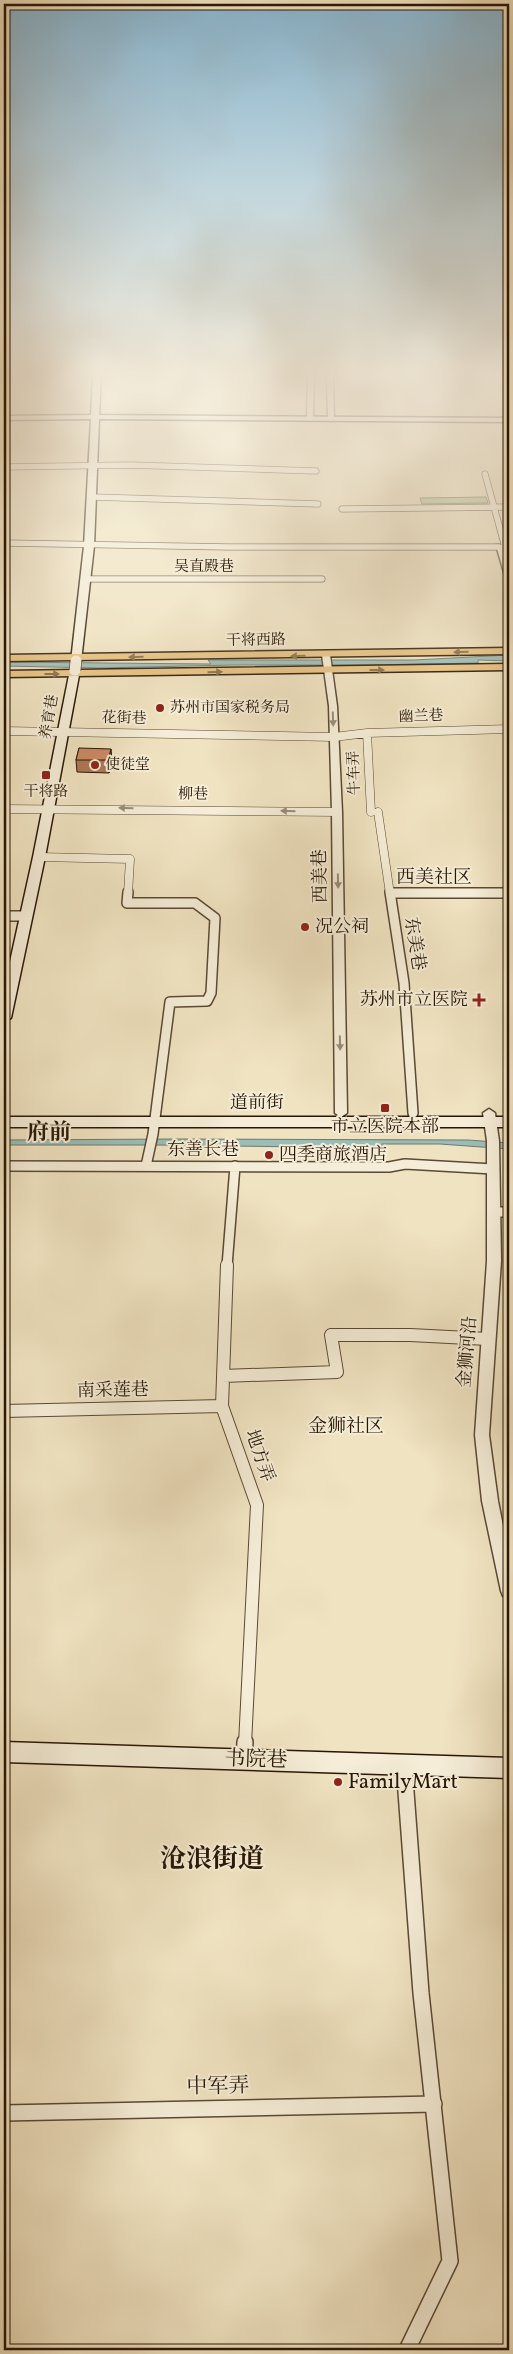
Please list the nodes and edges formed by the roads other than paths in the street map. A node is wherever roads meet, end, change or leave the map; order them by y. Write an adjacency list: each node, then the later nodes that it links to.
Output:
1 (92, 484): 3 (main road, 养育巷)
2 (488, 484): 5 (street)
3 (92, 497): 4 (street); 9 (main road, 养育巷)
4 (318, 504)
5 (495, 507): 6 (street); 7 (street); 10 (street)
6 (509, 507)
7 (342, 509)
8 (4, 543): 9 (street)
9 (89, 546): 10 (street); 12 (main road, 养育巷)
10 (505, 547): 11 (street)
11 (509, 576)
12 (86, 579): 13 (street, 吴直殿巷); 17 (main road, 养育巷)
13 (322, 579)
14 (509, 651): 16 (main road, 干将西路, one-way to 16)
15 (4, 658): 17 (main road, 干将西路)
16 (328, 663): 17 (main road, 干将西路, one-way to 16); 17 (main road, 干将西路, one-way to 17); 18 (main road, 干将西路, one-way to 18); 24 (street, 西美巷, one-way to 24)
17 (75, 666): 19 (main road, 干将西路, one-way to 17); 22 (main road, 养育巷)
18 (509, 667)
19 (4, 674)
20 (509, 730): 23 (street, 幽兰巷)
21 (4, 731): 22 (street, 花街巷)
22 (64, 732): 24 (street, 花街巷); 26 (main road, 养育巷)
23 (367, 733): 24 (street, 幽兰巷); 28 (street, 牛车弄)
24 (334, 736): 27 (street, 西美巷)
25 (4, 809): 26 (street, 柳巷)
26 (49, 809): 27 (street, 柳巷, one-way to 26); 29 (main road, 养育巷)
27 (337, 812): 36 (street, 西美巷, one-way to 36)
28 (374, 812): 30 (street, 东美巷)
29 (39, 857): 33 (main road, 养育巷); 42 (street)
30 (391, 893): 31 (street); 37 (street, 东美巷)
31 (509, 893)
32 (4, 916): 33 (street)
33 (25, 916): 34 (main road, 养育巷)
34 (4, 1018)
35 (4, 1113): 42 (main road, 道前街)
36 (341, 1113): 37 (main road, 道前街); 42 (main road, 道前街)
37 (413, 1113): 39 (main road, 道前街)
38 (509, 1113): 39 (main road, 道前街)
39 (490, 1118): 41 (main road, 道前街); 42 (main road, 道前街); 46 (street, 金狮河沿)
40 (4, 1122): 42 (main road, 道前街)
41 (509, 1122)
42 (154, 1123): 44 (street)
43 (4, 1166): 44 (street, 东善长巷)
44 (146, 1166): 45 (street, 东善长巷)
45 (235, 1166): 46 (street, 东善长巷); 50 (street, 地方弄)
46 (493, 1169): 47 (street, 金狮河沿)
47 (495, 1212): 48 (street); 49 (street, 金狮河沿)
48 (509, 1212)
49 (488, 1339): 50 (street); 53 (street, 金狮河沿)
50 (223, 1376): 51 (street, 地方弄)
51 (222, 1406): 52 (street, 南采莲巷); 55 (street, 地方弄)
52 (4, 1411)
53 (509, 1591)
54 (4, 1752): 55 (main road, 书院巷)
55 (244, 1759): 56 (main road, 书院巷)
56 (404, 1765): 57 (main road, 书院巷); 58 (street)
57 (509, 1768)
58 (434, 2104): 59 (street, 中军弄); 60 (street)
59 (4, 2113)
60 (407, 2350)

